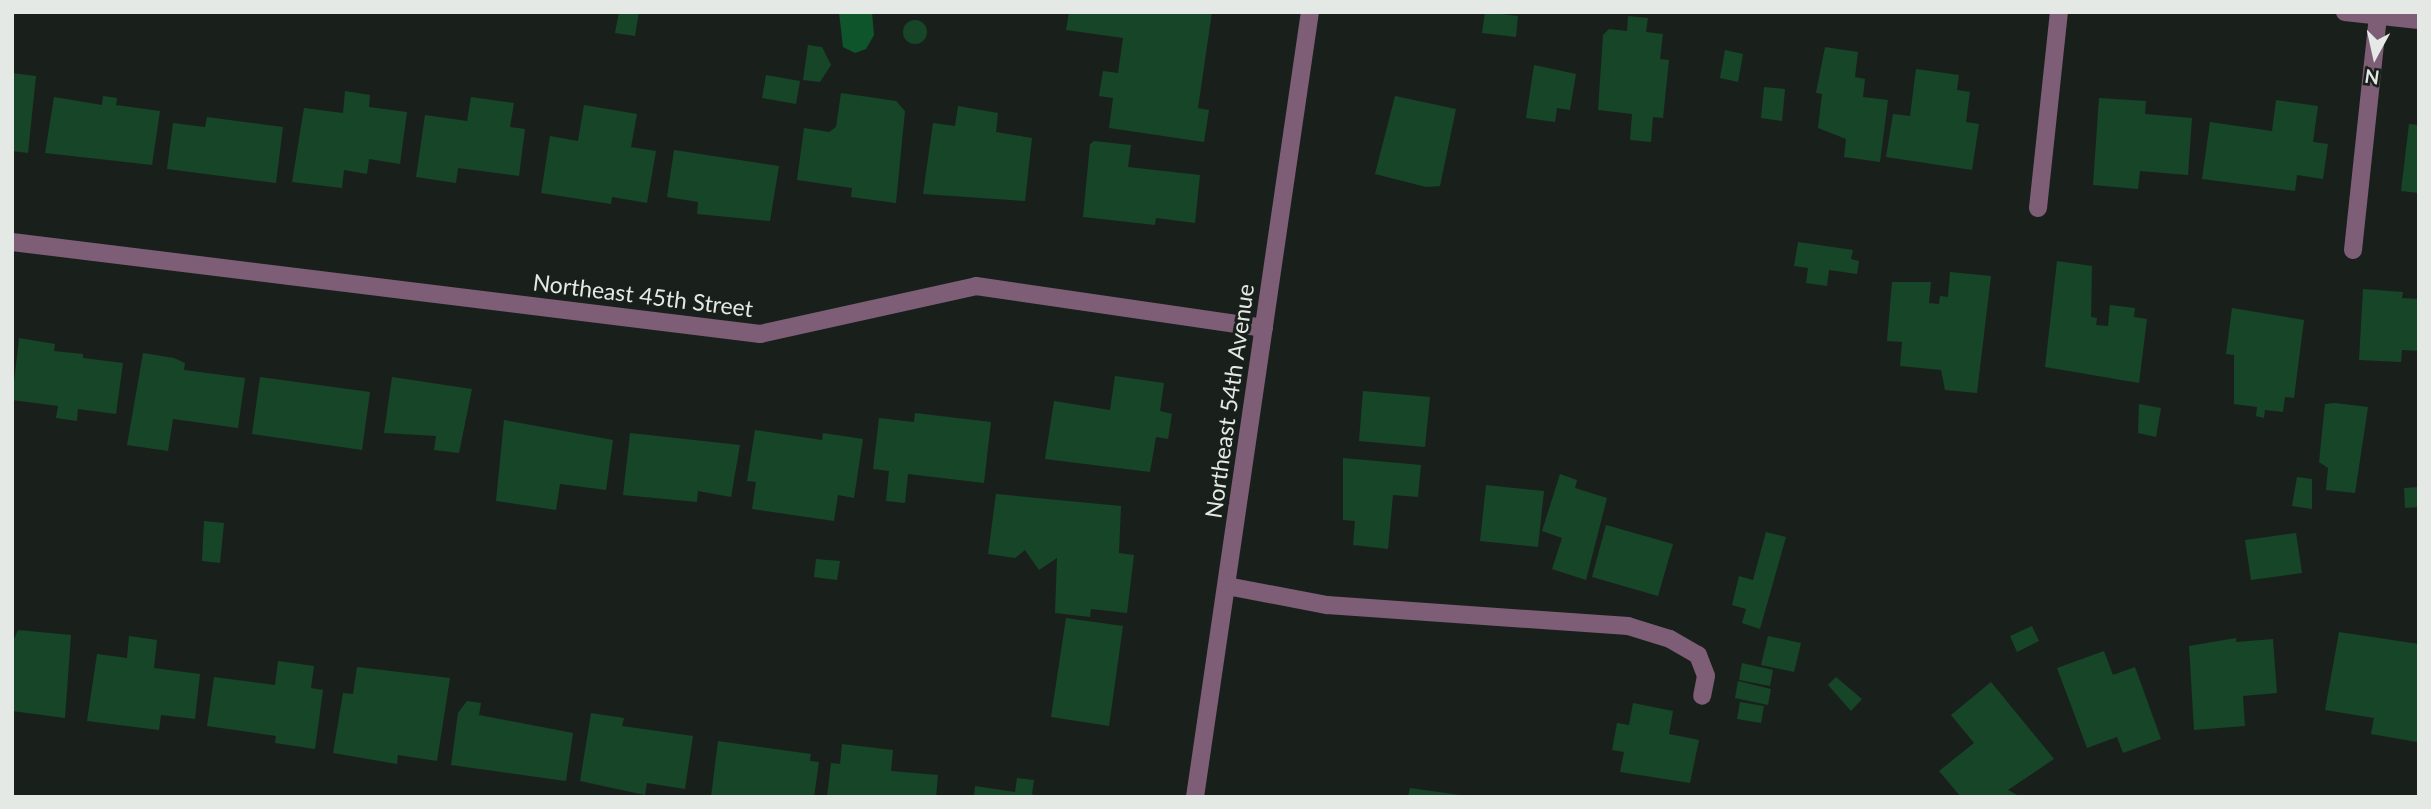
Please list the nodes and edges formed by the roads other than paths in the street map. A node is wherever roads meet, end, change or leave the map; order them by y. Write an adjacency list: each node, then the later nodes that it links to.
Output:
1 (1310, 12): 9 (street, Northeast 54th Avenue)
2 (2059, 12): 6 (street)
3 (2345, 12): 4 (street)
4 (2378, 16): 5 (street); 8 (street)
5 (2419, 20)
6 (2038, 208)
7 (12, 242): 9 (street, Northeast 45th Street)
8 (2353, 250)
9 (1264, 328): 10 (street, Northeast 54th Avenue)
10 (1227, 586): 11 (street); 12 (street, Northeast 54th Avenue)
11 (1702, 696)
12 (1195, 797)

